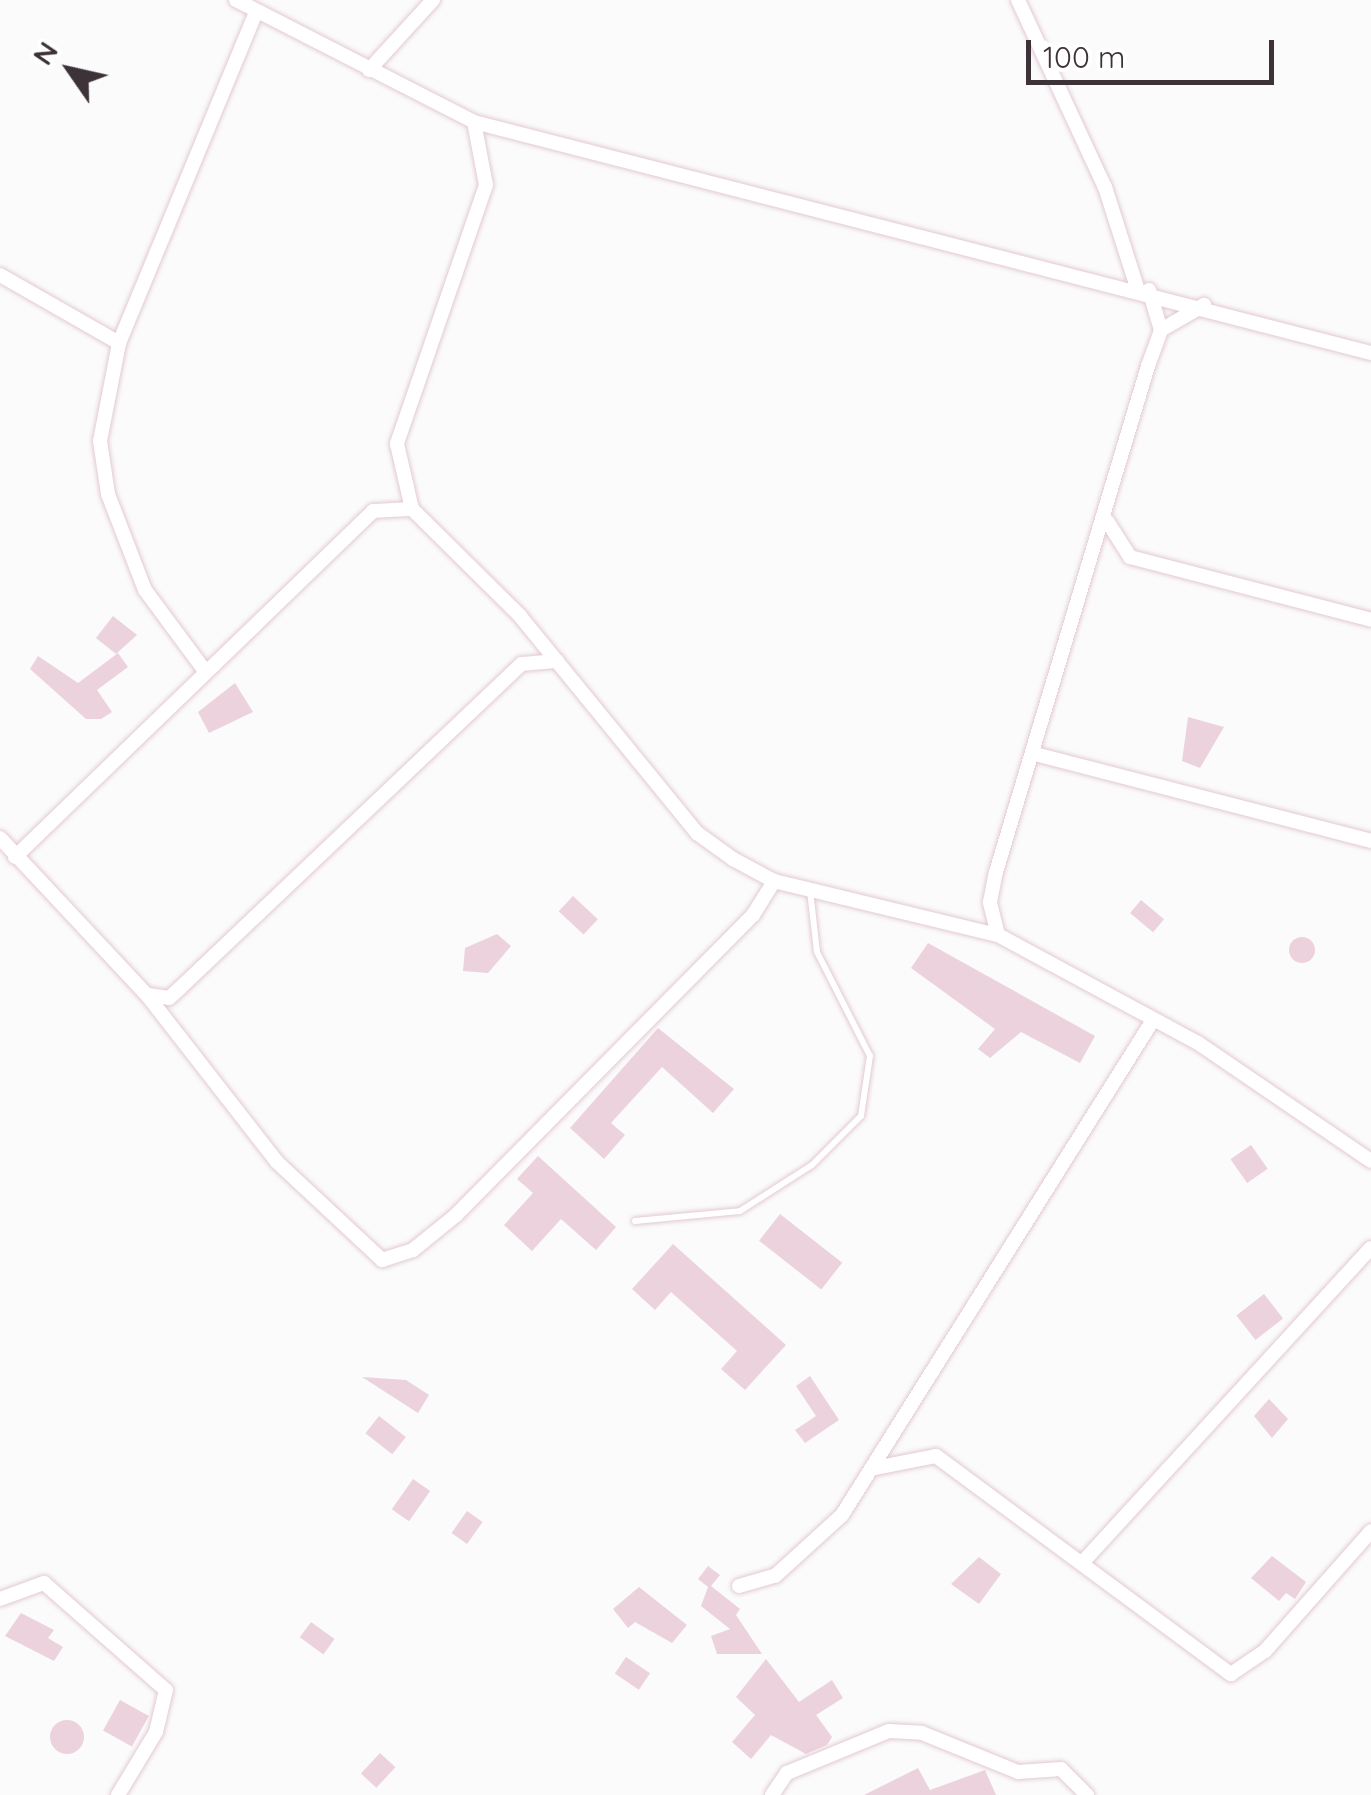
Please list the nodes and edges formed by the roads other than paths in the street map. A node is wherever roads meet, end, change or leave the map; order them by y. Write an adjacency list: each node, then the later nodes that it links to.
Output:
1 (236, 0): 4 (street)
2 (433, 0): 5 (street)
3 (1018, 0): 8 (street)
4 (256, 12): 5 (street); 11 (street)
5 (369, 70): 6 (street)
6 (474, 122): 8 (street); 13 (street)
7 (0, 275): 11 (street)
8 (1143, 289): 9 (street); 10 (street)
9 (1204, 305): 10 (street); 12 (street)
10 (1161, 330): 14 (street)
11 (119, 342): 17 (street)
12 (1371, 353)
13 (412, 509): 16 (street); 17 (street)
14 (1106, 521): 15 (street); 18 (street)
15 (1371, 620)
16 (558, 661): 22 (street); 27 (street)
17 (204, 671): 21 (street)
18 (1035, 754): 20 (street); 24 (street)
19 (0, 838): 21 (street)
20 (1371, 840)
21 (15, 857): 27 (street)
22 (774, 881): 23 (street); 27 (street)
23 (810, 890): 25 (street); 30 (lane)
24 (990, 902): 25 (street); 26 (street)
25 (962, 922): 26 (street)
26 (998, 935): 28 (street)
27 (147, 995)
28 (1153, 1020): 29 (street); 32 (street)
29 (1368, 1152)
30 (634, 1222)
31 (1371, 1248): 34 (street)
32 (875, 1468): 34 (street); 35 (street)
33 (1371, 1530): 34 (street)
34 (1082, 1563)
35 (739, 1586)
36 (0, 1599): 37 (street)
37 (118, 1795)
38 (772, 1795): 39 (street)
39 (1088, 1795)

